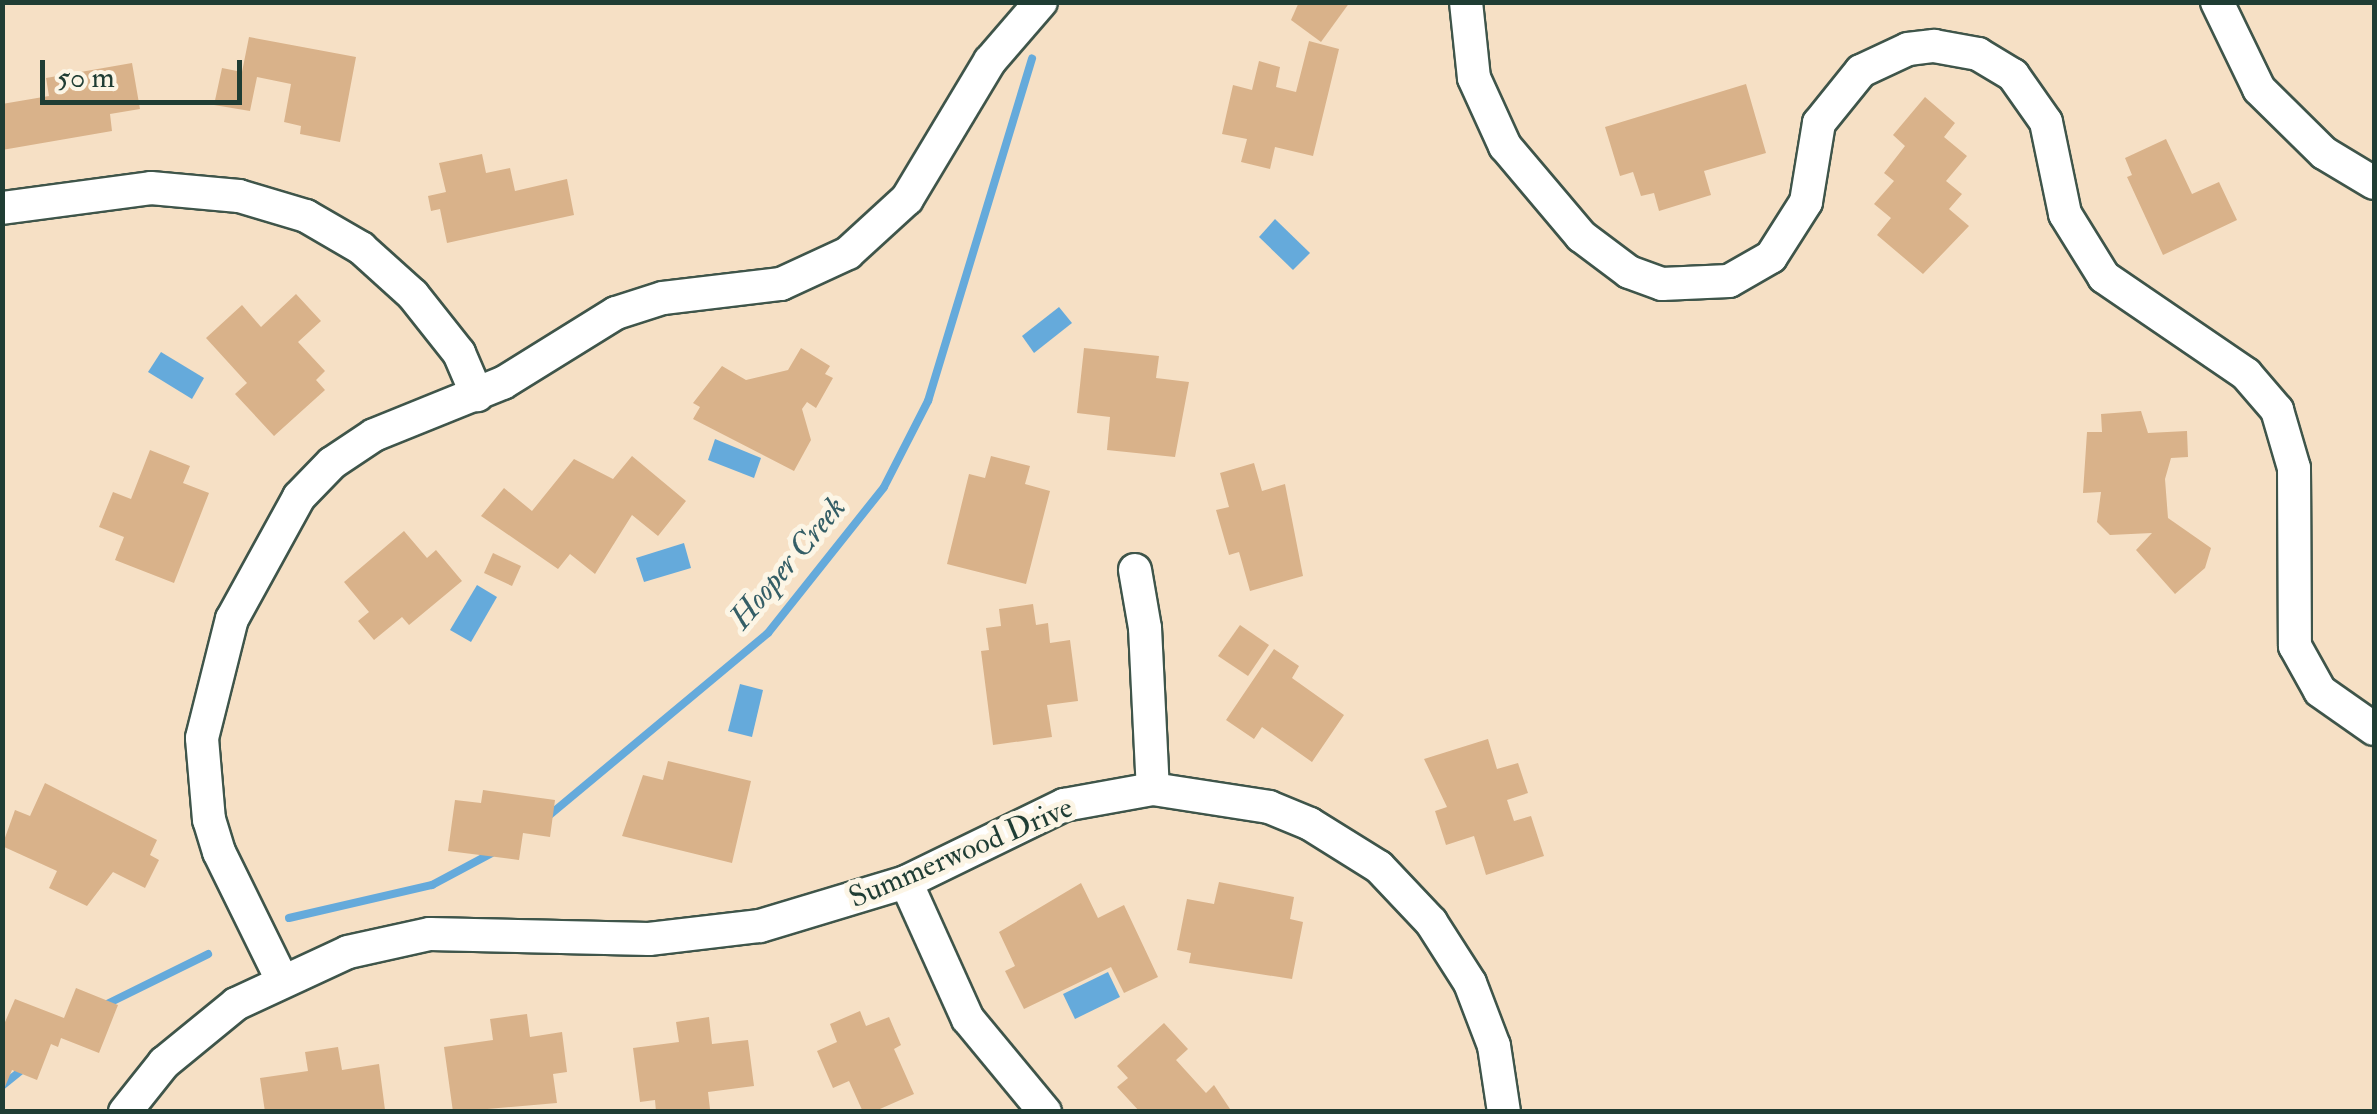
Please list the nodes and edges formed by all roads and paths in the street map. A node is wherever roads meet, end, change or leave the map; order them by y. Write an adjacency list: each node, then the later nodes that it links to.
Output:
1 (1042, 2): 6 (street)
2 (1466, 2): 8 (street)
3 (2217, 2): 4 (street)
4 (2374, 183)
5 (2, 208): 6 (street)
6 (477, 395): 11 (street)
7 (1135, 570): 9 (street)
8 (2374, 729)
9 (1152, 789): 10 (street, Summerwood Drive); 14 (street, Summerwood Drive)
10 (906, 882): 11 (street, Summerwood Drive); 13 (street)
11 (281, 978): 12 (street, Summerwood Drive)
12 (124, 1112)
13 (1045, 1112)
14 (1504, 1112)

